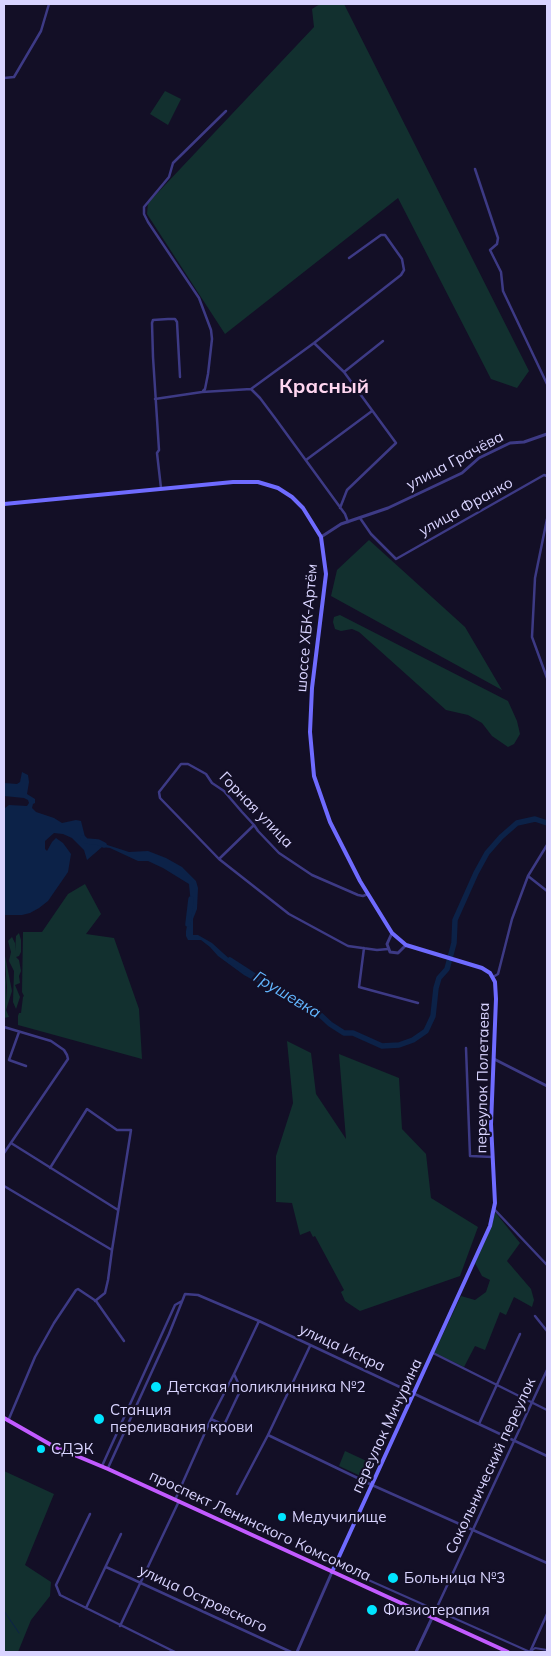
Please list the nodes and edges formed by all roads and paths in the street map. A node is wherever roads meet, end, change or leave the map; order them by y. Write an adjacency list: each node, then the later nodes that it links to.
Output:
1 (49, 4): 2 (street)
2 (4, 78)
3 (226, 111): 12 (street)
4 (475, 168): 10 (street)
5 (349, 258): 7 (street)
6 (382, 341): 8 (street)
7 (314, 342): 8 (street); 11 (street)
8 (344, 372): 14 (street)
9 (180, 377): 13 (street)
10 (547, 384)
11 (251, 389): 12 (street); 16 (street)
12 (202, 392): 13 (street)
13 (155, 399): 18 (street)
14 (372, 411): 16 (street); 20 (street)
15 (547, 434): 21 (street, улица Грачёва)
16 (306, 460): 20 (street)
17 (547, 476): 21 (street, улица Франко)
18 (161, 488): 19 (main road, шоссе ХБК-Артём); 24 (main road, шоссе ХБК-Артём)
19 (4, 504)
20 (340, 508): 23 (street)
21 (360, 518): 23 (street, улица Грачёва)
22 (547, 519): 25 (street)
23 (348, 522): 24 (street, улица Грачёва)
24 (321, 537): 31 (main road, шоссе ХБК-Артём)
25 (547, 678)
26 (254, 824): 28 (street); 28 (street, Горная улица); 31 (street, Горная улица)
27 (547, 845): 29 (street)
28 (219, 860): 34 (street)
29 (528, 876): 30 (street); 36 (street)
30 (547, 891)
31 (368, 894): 32 (main road, шоссе ХБК-Артём)
32 (392, 933): 33 (main road, шоссе ХБК-Артём); 35 (street)
33 (406, 944): 35 (street); 36 (main road, шоссе ХБК-Артём)
34 (364, 948): 35 (street); 37 (street)
35 (388, 949)
36 (493, 977): 41 (main road, переулок Полетаева)
37 (418, 1003)
38 (4, 1027): 39 (street)
39 (19, 1032): 42 (street); 44 (street)
40 (466, 1048): 46 (street)
41 (494, 1059): 43 (street); 46 (main road, переулок Полетаева)
42 (26, 1066)
43 (547, 1086)
44 (11, 1143): 45 (street); 47 (street)
45 (4, 1154)
46 (493, 1157): 49 (main road, переулок Полетаева)
47 (50, 1168): 50 (street); 50 (street)
48 (4, 1186): 51 (street)
49 (494, 1209): 52 (street); 61 (main road, переулок Мичурина)
50 (118, 1211): 51 (street)
51 (112, 1250): 53 (street)
52 (547, 1265)
53 (95, 1300): 59 (street); 68 (street)
54 (184, 1300): 56 (street, улица Искра); 74 (street); 75 (street)
55 (534, 1316): 57 (street)
56 (260, 1321): 60 (street, улица Искра); 63 (street)
57 (547, 1331)
58 (520, 1334): 64 (street)
59 (124, 1341)
60 (310, 1346): 65 (street, улица Искра); 71 (street)
61 (433, 1353): 64 (street); 65 (main road, переулок Мичурина)
62 (547, 1370): 66 (street, Сокольнический переулок)
63 (234, 1374): 69 (street); 69 (street)
64 (498, 1386): 66 (street); 70 (street)
65 (414, 1394): 70 (street, улица Искра); 76 (main road, переулок Мичурина)
66 (532, 1403): 67 (street); 72 (street, Сокольнический переулок)
67 (547, 1410)
68 (6, 1419): 74 (main road, проспект Ленинского Комсомола)
69 (211, 1419): 78 (street)
70 (479, 1424): 72 (street, улица Искра)
71 (268, 1435): 76 (street); 77 (street)
72 (514, 1441): 73 (street, улица Искра); 80 (street, Сокольнический переулок)
73 (547, 1456)
74 (102, 1466): 75 (main road, проспект Ленинского Комсомола)
75 (108, 1469): 78 (main road, проспект Ленинского Комсомола)
76 (372, 1485): 80 (street); 83 (main road, переулок Мичурина)
77 (237, 1494)
78 (177, 1501): 85 (main road, проспект Ленинского Комсомола); 86 (street)
79 (90, 1514): 87 (street)
80 (473, 1531): 82 (street); 88 (street, Сокольнический переулок)
81 (121, 1534): 84 (street)
82 (547, 1563)
83 (335, 1565): 85 (main road, переулок Мичурина); 88 (street)
84 (106, 1566): 86 (street, улица Островского); 87 (street)
85 (332, 1572): 90 (main road, проспект Ленинского Комсомола); 95 (street, переулок Мичурина)
86 (140, 1581): 91 (street); 94 (street, улица Островского)
87 (86, 1608): 91 (street)
88 (435, 1610): 90 (street, Сокольнический переулок); 98 (street)
89 (547, 1614): 98 (street)
90 (432, 1618): 96 (street, Сокольнический переулок); 97 (main road, проспект Ленинского Комсомола)
91 (120, 1626): 93 (street)
92 (547, 1650): 98 (street)
93 (175, 1652)
94 (292, 1652)
95 (297, 1652)
96 (416, 1652)
97 (508, 1652)
98 (530, 1652)

